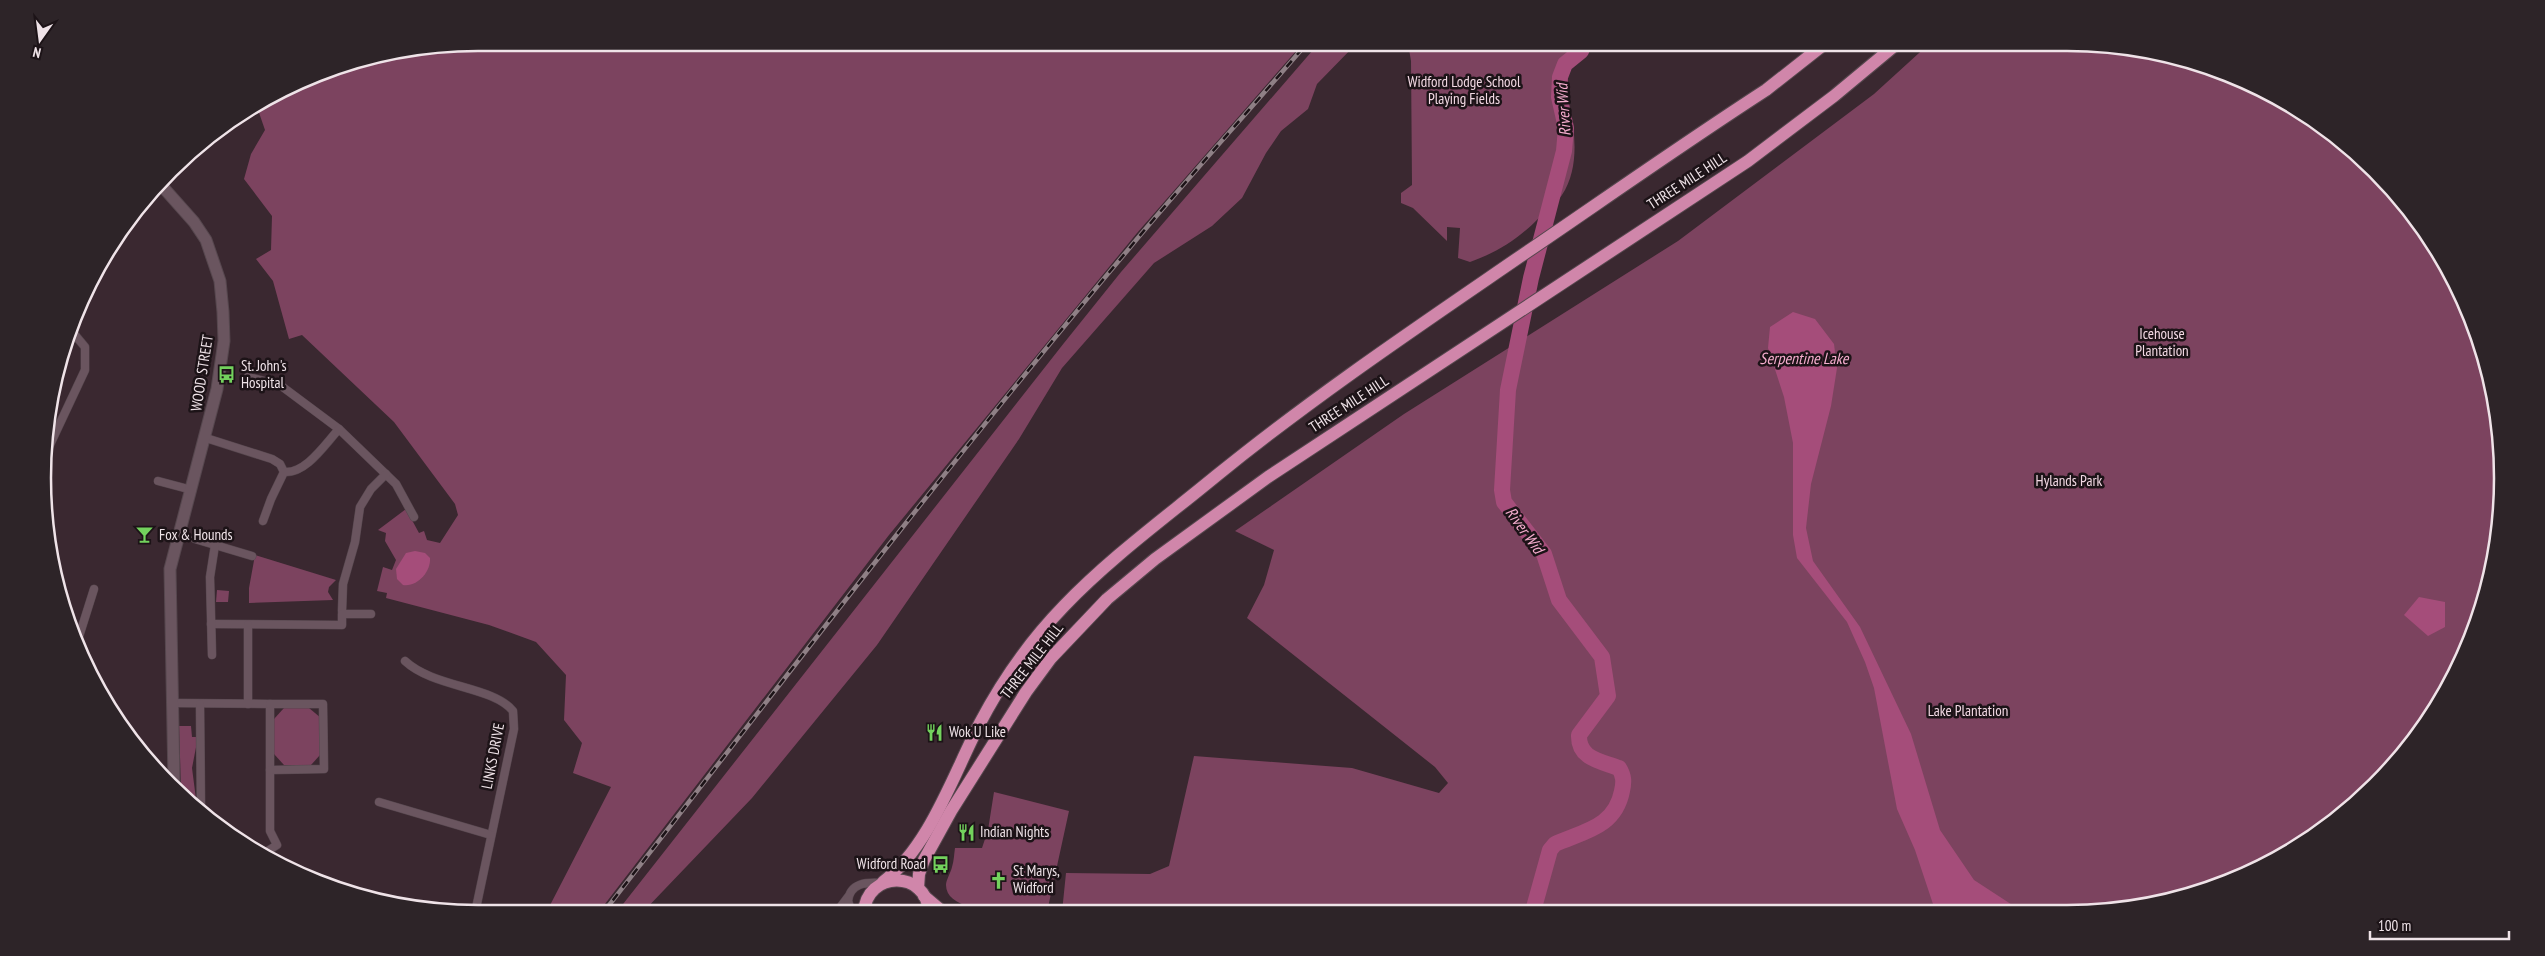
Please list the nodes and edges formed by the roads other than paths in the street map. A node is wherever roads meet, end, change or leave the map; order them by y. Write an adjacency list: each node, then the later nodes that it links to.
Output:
1 (1816, 51): 36 (highway, THREE MILE HILL)
2 (1887, 51): 37 (highway, THREE MILE HILL)
3 (164, 189): 8 (main road, WOOD STREET)
4 (76, 336): 7 (street)
5 (248, 377): 6 (street)
6 (339, 429): 9 (street); 10 (street)
7 (53, 437)
8 (206, 438): 9 (street); 12 (main road, WOOD STREET)
9 (284, 472): 14 (street)
10 (386, 474): 13 (street); 19 (street)
11 (158, 481): 12 (street)
12 (192, 490): 26 (main road, WOOD STREET)
13 (414, 517)
14 (264, 521)
15 (195, 539): 16 (street)
16 (215, 545): 17 (street); 21 (street)
17 (252, 556)
18 (94, 589): 23 (street)
19 (342, 611)
20 (371, 614): 22 (street)
21 (211, 624): 22 (street); 24 (street)
22 (248, 625): 28 (street)
23 (80, 632)
24 (212, 654)
25 (405, 662): 34 (street, LINKS DRIVE)
26 (172, 703): 27 (street); 31 (main road, WOOD STREET)
27 (200, 704): 28 (street); 32 (street)
28 (248, 704): 29 (street)
29 (270, 704): 30 (street); 30 (street)
30 (270, 770): 35 (street)
31 (174, 778)
32 (201, 802)
33 (379, 802): 34 (street)
34 (491, 835): 39 (street, LINKS DRIVE)
35 (269, 850)
36 (882, 883): 37 (highway); 38 (street); 42 (highway, THREE MILE HILL)
37 (921, 892): 43 (highway); 44 (highway)
38 (848, 897): 40 (street); 41 (street)
39 (477, 905)
40 (842, 905)
41 (850, 905)
42 (866, 905)
43 (926, 905)
44 (935, 905)

